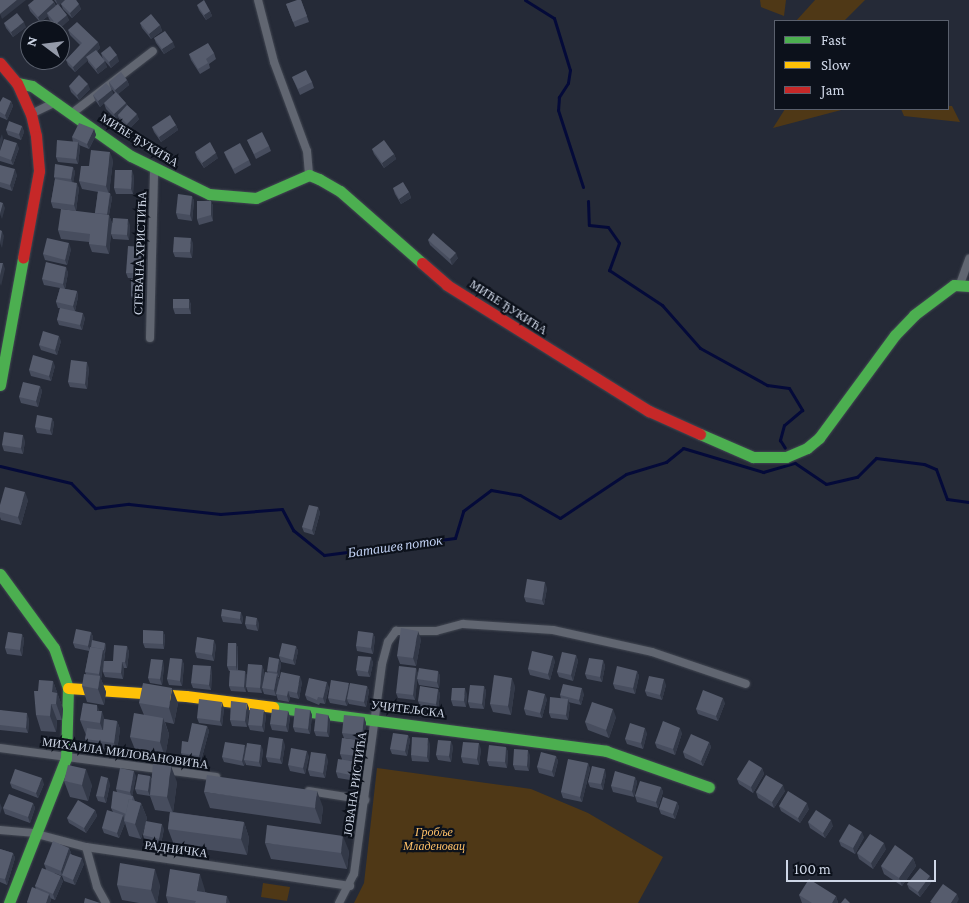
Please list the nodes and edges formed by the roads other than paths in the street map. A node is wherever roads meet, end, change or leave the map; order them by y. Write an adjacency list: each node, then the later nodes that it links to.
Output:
1 (258, 0): 9 (street)
2 (153, 51): 7 (street)
3 (0, 63): 4 (street)
4 (17, 83): 5 (street, МИЋЕ ЂУКИЋА); 6 (street)
5 (54, 103): 6 (street); 7 (street, МИЋЕ ЂУКИЋА)
6 (31, 114): 13 (street)
7 (71, 114): 8 (street, МИЋЕ ЂУКИЋА)
8 (154, 169): 9 (street, МИЋЕ ЂУКИЋА); 12 (street, СТЕВАНА ХРИСТИЋА)
9 (309, 175): 11 (street, МИЋЕ ЂУКИЋА)
10 (969, 259): 11 (street)
11 (964, 285)
12 (150, 338)
13 (0, 385)
14 (0, 574): 16 (street)
15 (746, 684): 17 (street, ЈОВАНА РИСТИЋА)
16 (68, 688): 17 (street, УЧИТЕЉСКА); 19 (street)
17 (376, 720): 21 (street, УЧИТЕЉСКА); 23 (street, ЈОВАНА РИСТИЋА)
18 (0, 748): 19 (street, МИХАИЛА МИЛОВАНОВИЋА)
19 (66, 758): 20 (street, МИХАИЛА МИЛОВАНОВИЋА); 25 (street)
20 (228, 779)
21 (709, 788)
22 (297, 789): 23 (street)
23 (365, 800): 27 (street, ЈОВАНА РИСТИЋА)
24 (0, 830): 25 (street, РАДНИЧКА)
25 (37, 834): 26 (street, РАДНИЧКА); 28 (street)
26 (86, 848): 27 (street, РАДНИЧКА); 29 (street)
27 (350, 886): 30 (street, ЈОВАНА РИСТИЋА)
28 (9, 903)
29 (106, 903)
30 (339, 903)

